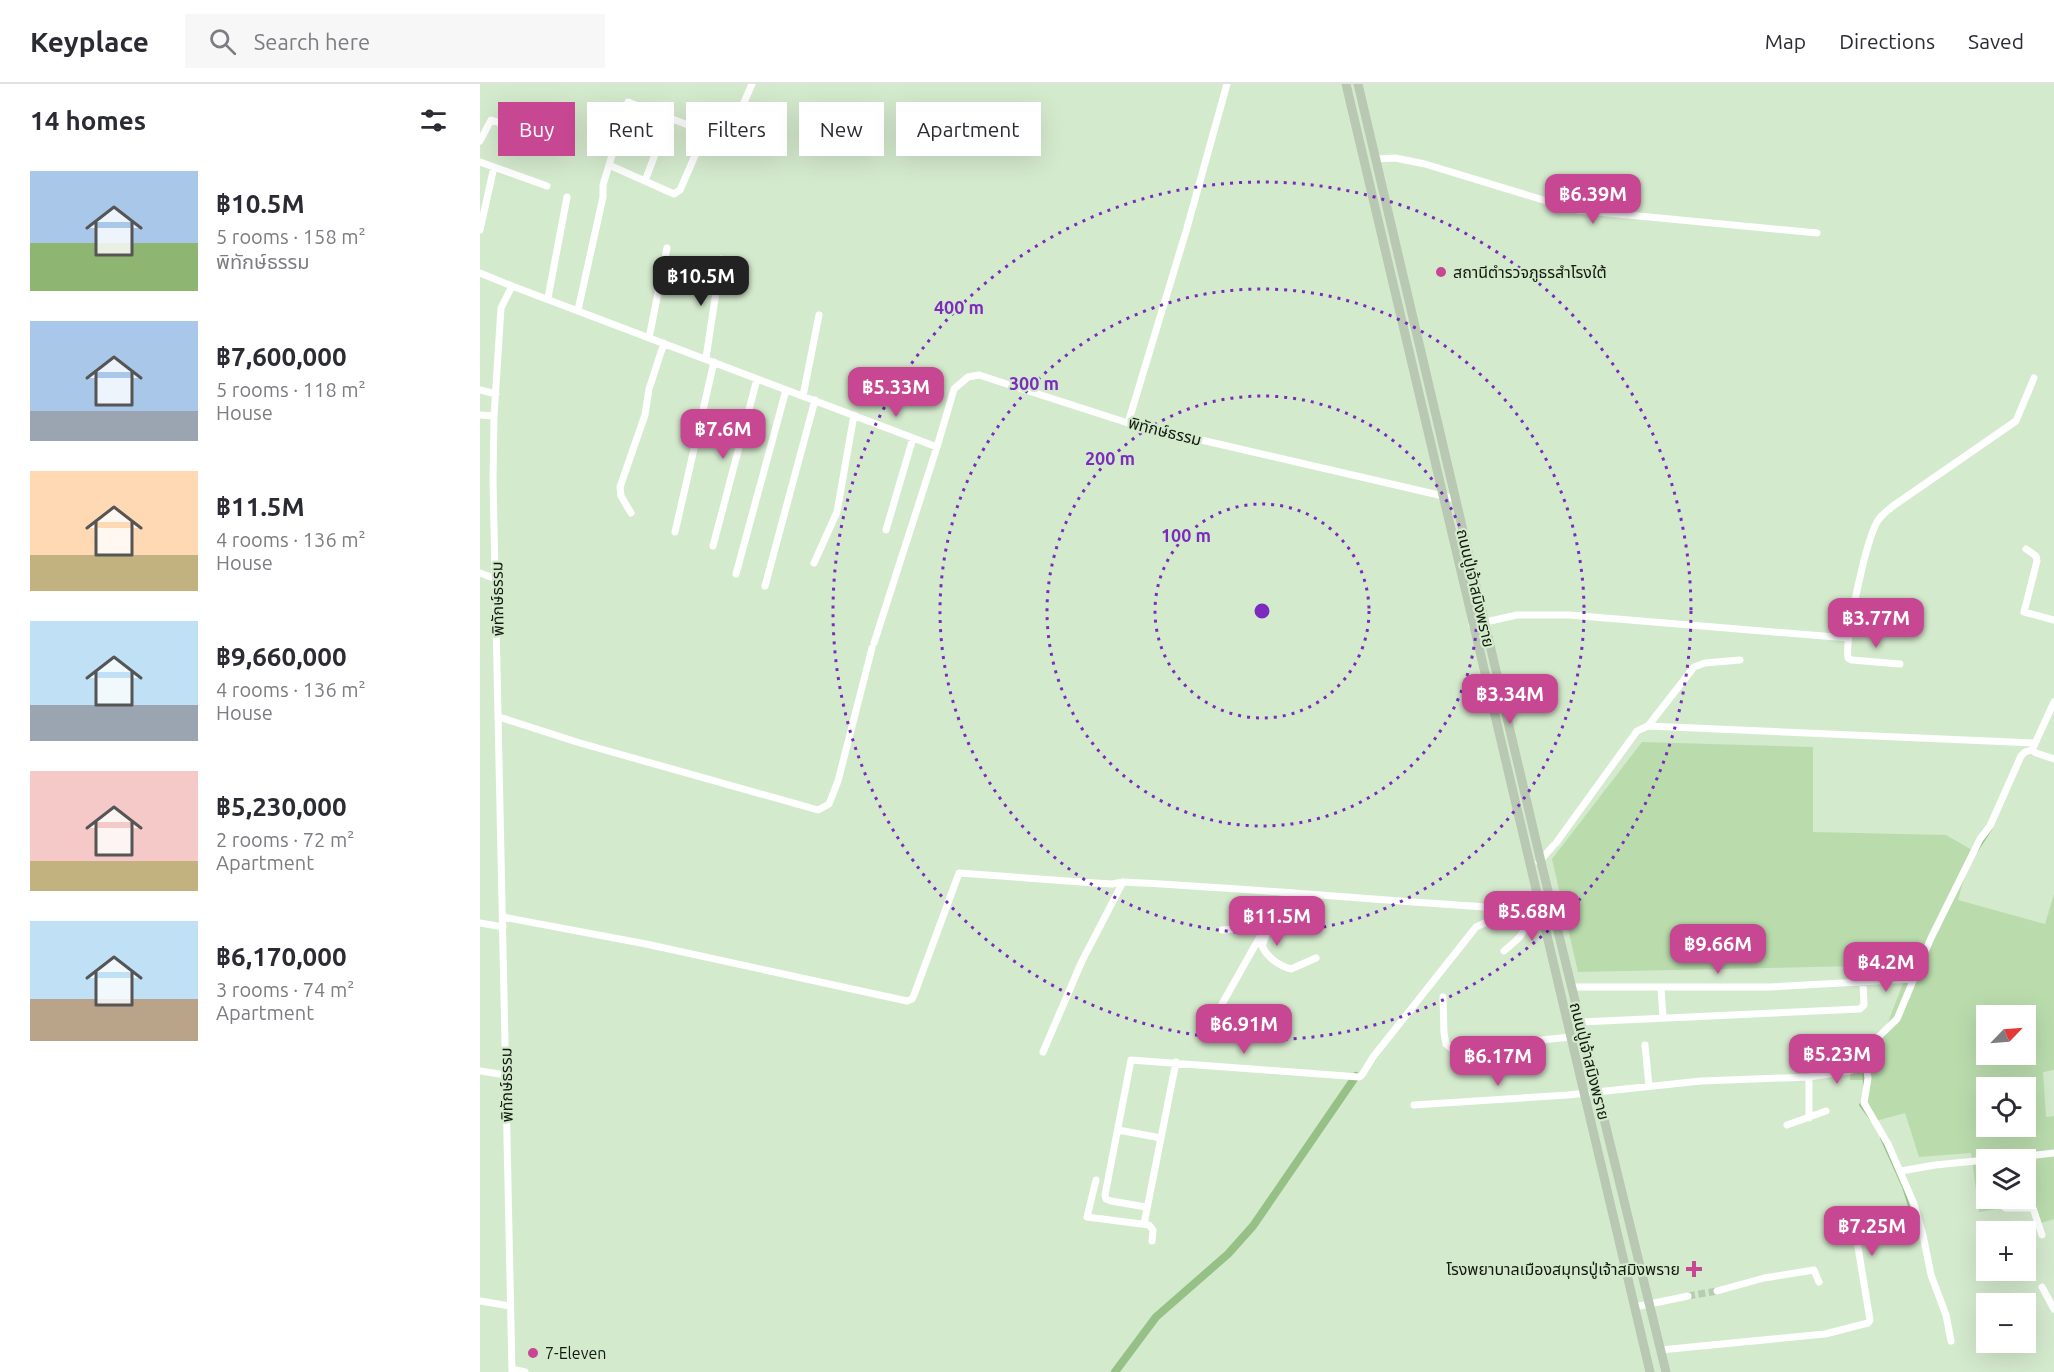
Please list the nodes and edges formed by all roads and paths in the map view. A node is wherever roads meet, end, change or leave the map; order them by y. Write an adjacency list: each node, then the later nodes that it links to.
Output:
1 (752, 84): 5 (street)
2 (1227, 84): 45 (street)
3 (1358, 84): 11 (main road, ถนนปู่เจ้าสมิงพราย)
4 (1343, 85): 12 (main road, ถนนปู่เจ้าสมิงพราย)
5 (744, 102)
6 (498, 122): 7 (street)
7 (480, 141)
8 (612, 156): 14 (street)
9 (654, 156): 16 (street)
10 (695, 156): 16 (street)
11 (1376, 159): 12 (main road); 21 (street); 25 (main road, ถนนปู่เจ้าสมิงพราย)
12 (1364, 161): 26 (main road, ถนนปู่เจ้าสมิงพราย)
13 (480, 162): 15 (street)
14 (609, 165): 16 (street); 29 (street)
15 (494, 167): 17 (street); 18 (street)
16 (645, 181)
17 (547, 186)
18 (484, 197): 20 (street)
19 (567, 197): 28 (street)
20 (480, 230)
21 (1817, 232)
22 (667, 248): 31 (street)
23 (721, 259): 33 (street)
24 (480, 273): 27 (street)
25 (1403, 276): 26 (main road); 49 (main road, ถนนปู่เจ้าสมิงพราย)
26 (1392, 279): 48 (main road, ถนนปู่เจ้าสมิงพราย)
27 (512, 286): 28 (street); 39 (street, พิทักษ์ธรรม)
28 (548, 298): 29 (street)
29 (578, 310): 31 (street)
30 (819, 315): 40 (street)
31 (649, 338): 32 (street)
32 (664, 343): 33 (street); 50 (street)
33 (706, 358): 34 (street)
34 (714, 362): 36 (street); 52 (street)
35 (2034, 378): 63 (street)
36 (757, 379): 38 (street); 53 (street)
37 (480, 390): 39 (street)
38 (786, 390): 40 (street); 57 (street)
39 (496, 394): 43 (street, พิทักษ์ธรรม)
40 (802, 396): 41 (street)
41 (815, 400): 44 (street); 59 (street)
42 (480, 415): 43 (street)
43 (494, 416): 58 (street, พิทักษ์ธรรม)
44 (854, 416): 46 (street); 55 (street)
45 (1128, 423): 47 (street, พิทักษ์ธรรม); 48 (street, พิทักษ์ธรรม)
46 (913, 438): 47 (street); 51 (street)
47 (937, 447): 67 (street, พิทักษ์ธรรม)
48 (1443, 496): 49 (street, พิทักษ์ธรรม); 62 (main road, ถนนปู่เจ้าสมิงพราย)
49 (1456, 499): 61 (main road, ถนนปู่เจ้าสมิงพราย)
50 (631, 513)
51 (886, 530)
52 (675, 532)
53 (713, 546)
54 (2026, 549): 60 (street)
55 (814, 562)
56 (480, 573): 58 (street)
57 (736, 574)
58 (496, 579): 67 (street, พิทักษ์ธรรม)
59 (765, 586)
60 (2054, 620)
61 (1484, 622): 62 (street); 63 (street); 71 (main road, ถนนปู่เจ้าสมิงพราย)
62 (1472, 625): 72 (main road, ถนนปู่เจ้าสมิงพราย)
63 (1848, 638): 65 (street)
64 (1740, 660): 68 (street)
65 (1900, 664)
66 (2054, 702): 69 (street)
67 (499, 717): 78 (street, พิทักษ์ธรรม)
68 (1648, 726): 69 (street); 71 (street)
69 (2034, 746): 70 (street); 86 (street)
70 (2054, 759)
71 (1541, 862): 72 (street); 88 (main road, ถนนปู่เจ้าสมิงพราย)
72 (1530, 864): 76 (main road, ถนนปู่เจ้าสมิงพราย)
73 (1123, 882): 74 (street); 78 (street); 96 (street)
74 (1284, 894): 75 (street); 79 (street)
75 (1272, 913): 82 (street); 85 (street)
76 (1542, 914): 77 (street); 94 (main road, ถนนปู่เจ้าสมิงพราย)
77 (1526, 916): 79 (street); 84 (street)
78 (503, 917): 81 (street, พิทักษ์ธรรม)
79 (1502, 920): 97 (street)
80 (480, 923): 81 (street)
81 (503, 927): 100 (street, พิทักษ์ธรรม)
82 (1264, 927): 83 (street); 92 (street)
83 (1222, 930)
84 (1503, 951)
85 (1316, 958)
86 (1910, 980): 87 (street); 98 (street)
87 (1863, 982): 89 (street); 91 (street)
88 (1572, 987): 89 (street); 93 (main road, ถนนปู่เจ้าสมิงพราย)
89 (1661, 988): 91 (street)
90 (1443, 997): 94 (street)
91 (1663, 1017): 93 (street)
92 (1213, 1020)
93 (1581, 1022): 103 (main road, ถนนปู่เจ้าสมิงพราย)
94 (1571, 1037): 104 (main road, ถนนปู่เจ้าสมิงพราย)
95 (1645, 1045): 102 (street)
96 (1043, 1052)
97 (1176, 1062): 109 (street); 110 (street)
98 (1863, 1066): 101 (street); 114 (street)
99 (480, 1071): 100 (street)
100 (506, 1075): 128 (street, พิทักษ์ธรรม)
101 (1809, 1077): 102 (street); 107 (street)
102 (1649, 1086): 103 (street)
103 (1597, 1091): 104 (street); 127 (main road, ถนนปู่เจ้าสมิงพราย)
104 (1584, 1093): 105 (street); 129 (main road, ถนนปู่เจ้าสมิงพราย)
105 (1414, 1105)
106 (1826, 1111): 107 (street)
107 (1809, 1118): 108 (street)
108 (1786, 1125)
109 (1118, 1130): 110 (street); 116 (street)
110 (1161, 1138): 116 (street)
111 (2054, 1153): 112 (street)
112 (2036, 1155)
113 (1976, 1161): 114 (street)
114 (1901, 1171): 118 (street)
115 (1096, 1180): 119 (street)
116 (1146, 1207): 119 (street)
117 (2033, 1209): 120 (street)
118 (1916, 1220): 131 (street); 132 (street)
119 (1144, 1224): 121 (street)
120 (2042, 1235)
121 (1152, 1241)
122 (1819, 1282): 124 (street)
123 (2042, 1287): 130 (street)
124 (1717, 1290)
125 (1688, 1296): 127 (street)
126 (480, 1301): 128 (street)
127 (1649, 1304): 129 (street); 132 (main road, ถนนปู่เจ้าสมิงพราย)
128 (510, 1306): 133 (street, พิทักษ์ธรรม)
129 (1635, 1306): 135 (main road, ถนนปู่เจ้าสมิงพราย)
130 (2054, 1309)
131 (1951, 1341)
132 (1660, 1350): 136 (main road, ถนนปู่เจ้าสมิงพราย)
133 (512, 1370): 134 (street)
134 (525, 1372)
135 (1650, 1372)
136 (1666, 1372)

